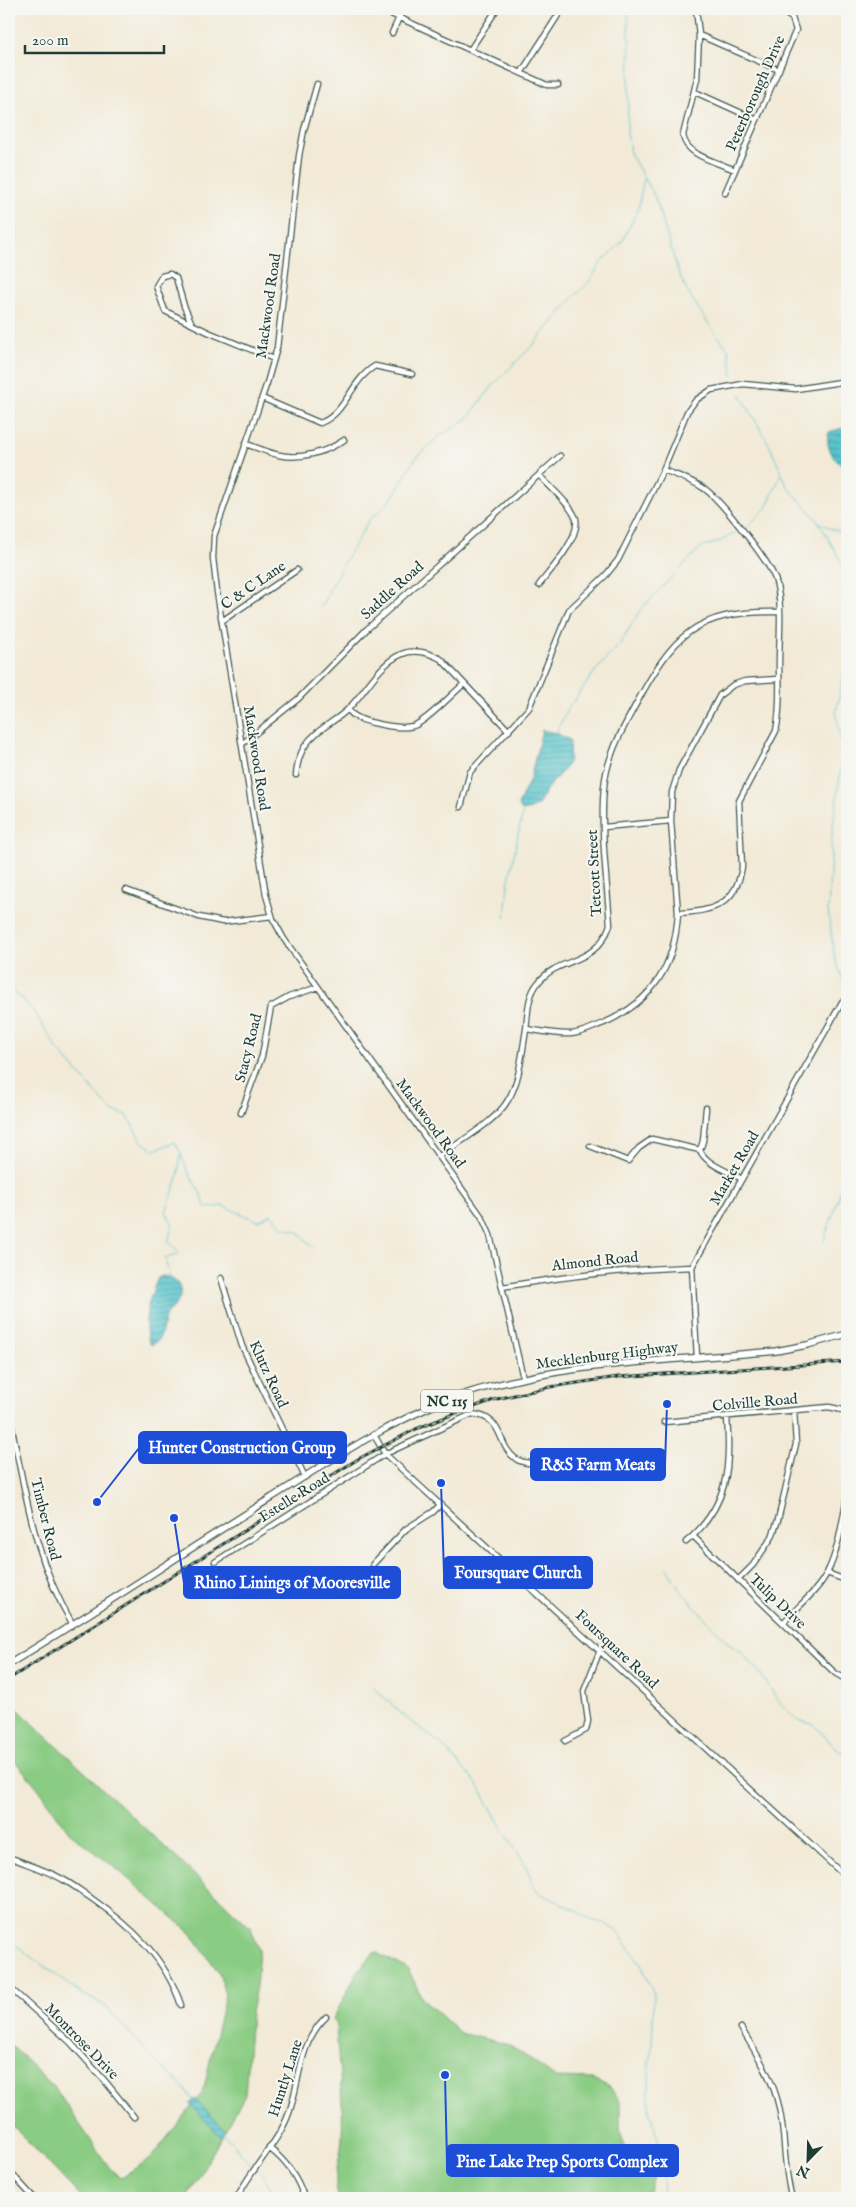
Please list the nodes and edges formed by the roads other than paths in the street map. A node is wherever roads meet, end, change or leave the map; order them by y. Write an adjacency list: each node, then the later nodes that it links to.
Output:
1 (380, 9): 7 (street)
2 (403, 9): 7 (street)
3 (497, 9): 10 (street)
4 (562, 9): 12 (street)
5 (696, 9): 9 (street)
6 (778, 9): 11 (street, Peterborough Drive)
7 (399, 17): 8 (street); 10 (street)
8 (392, 33)
9 (699, 35): 11 (street); 15 (street)
10 (470, 50): 12 (street)
11 (779, 70): 16 (street, Peterborough Drive)
12 (520, 73): 14 (street)
13 (317, 84): 20 (street, Mackwood Road)
14 (558, 85)
15 (695, 92): 16 (street); 17 (street)
16 (757, 120): 17 (street, Peterborough Drive)
17 (735, 170): 18 (street, Peterborough Drive)
18 (725, 193)
19 (192, 324): 19 (street); 20 (street)
20 (274, 359): 23 (street, Mackwood Road)
21 (412, 374): 23 (street)
22 (847, 381): 27 (street)
23 (262, 398): 25 (street, Mackwood Road)
24 (344, 440): 25 (street)
25 (245, 444): 32 (street, Mackwood Road)
26 (560, 456): 28 (street, Saddle Road)
27 (663, 470): 31 (street); 36 (street)
28 (539, 475): 30 (street); 37 (street, Saddle Road)
29 (297, 570): 32 (street, C & C Lane)
30 (539, 585)
31 (779, 612): 33 (street); 41 (street, Tetcott Street)
32 (222, 621): 37 (street, Mackwood Road)
33 (779, 679): 40 (street); 43 (street)
34 (464, 684): 35 (street); 35 (street); 36 (street)
35 (348, 709): 38 (street)
36 (509, 730): 39 (street)
37 (242, 744): 44 (street, Mackwood Road)
38 (296, 775)
39 (460, 807)
40 (671, 821): 41 (street); 43 (street)
41 (604, 826): 47 (street, Tetcott Street)
42 (126, 890): 44 (street)
43 (678, 913): 47 (street)
44 (272, 916): 45 (street, Mackwood Road)
45 (318, 986): 49 (street, Stacy Road); 52 (street, Mackwood Road)
46 (842, 1002): 53 (street, Market Road)
47 (526, 1029): 52 (street, Tetcott Street)
48 (706, 1108): 51 (street)
49 (241, 1113)
50 (590, 1146): 51 (street)
51 (700, 1150): 53 (street)
52 (440, 1156): 56 (street, Mackwood Road)
53 (742, 1179): 54 (street, Market Road)
54 (692, 1267): 56 (street, Almond Road); 58 (street)
55 (221, 1278): 68 (street, Klutz Road)
56 (502, 1287): 59 (street, Mackwood Road)
57 (847, 1334): 58 (main road, Mecklenburg Highway / NC 115)
58 (697, 1357): 59 (main road, Mecklenburg Highway / NC 115)
59 (523, 1378): 65 (main road, Mecklenburg Highway / NC 115)
60 (794, 1411): 61 (street, Colville Road); 63 (street, Colville Road); 79 (street)
61 (847, 1411)
62 (9, 1415): 81 (street, Timber Road)
63 (727, 1417): 64 (street, Colville Road); 73 (street)
64 (664, 1422)
65 (374, 1435): 66 (street, Foursquare Road); 68 (main road, Mecklenburg Highway / NC 115)
66 (385, 1454): 67 (street, Estelle Road); 70 (street, Foursquare Road); 75 (street, Estelle Road)
67 (551, 1463)
68 (305, 1476): 81 (main road, Mecklenburg Highway / NC 115)
69 (847, 1496): 71 (street)
70 (440, 1505): 76 (street); 82 (street, Foursquare Road)
71 (840, 1529): 72 (street); 77 (street)
72 (847, 1531)
73 (693, 1536): 74 (street); 79 (street, Tulip Drive)
74 (686, 1542)
75 (216, 1562)
76 (373, 1564)
77 (827, 1573): 78 (street); 80 (street)
78 (847, 1578)
79 (738, 1580): 80 (street, Tulip Drive)
80 (782, 1622): 85 (street, Tulip Drive)
81 (72, 1624): 83 (main road, NC 115)
82 (600, 1650): 86 (street); 88 (street, Foursquare Road)
83 (9, 1664)
84 (847, 1671): 85 (street)
85 (845, 1679)
86 (565, 1741)
87 (9, 1858): 90 (street)
88 (847, 1878)
89 (9, 1986): 93 (street, Montrose Drive)
90 (181, 2005)
91 (326, 2017): 94 (street, Huntly Lane)
92 (741, 2028): 99 (street)
93 (134, 2117)
94 (269, 2148): 97 (street, Huntly Lane); 98 (street)
95 (9, 2171): 96 (street)
96 (34, 2198)
97 (237, 2198)
98 (304, 2198)
99 (792, 2198)

